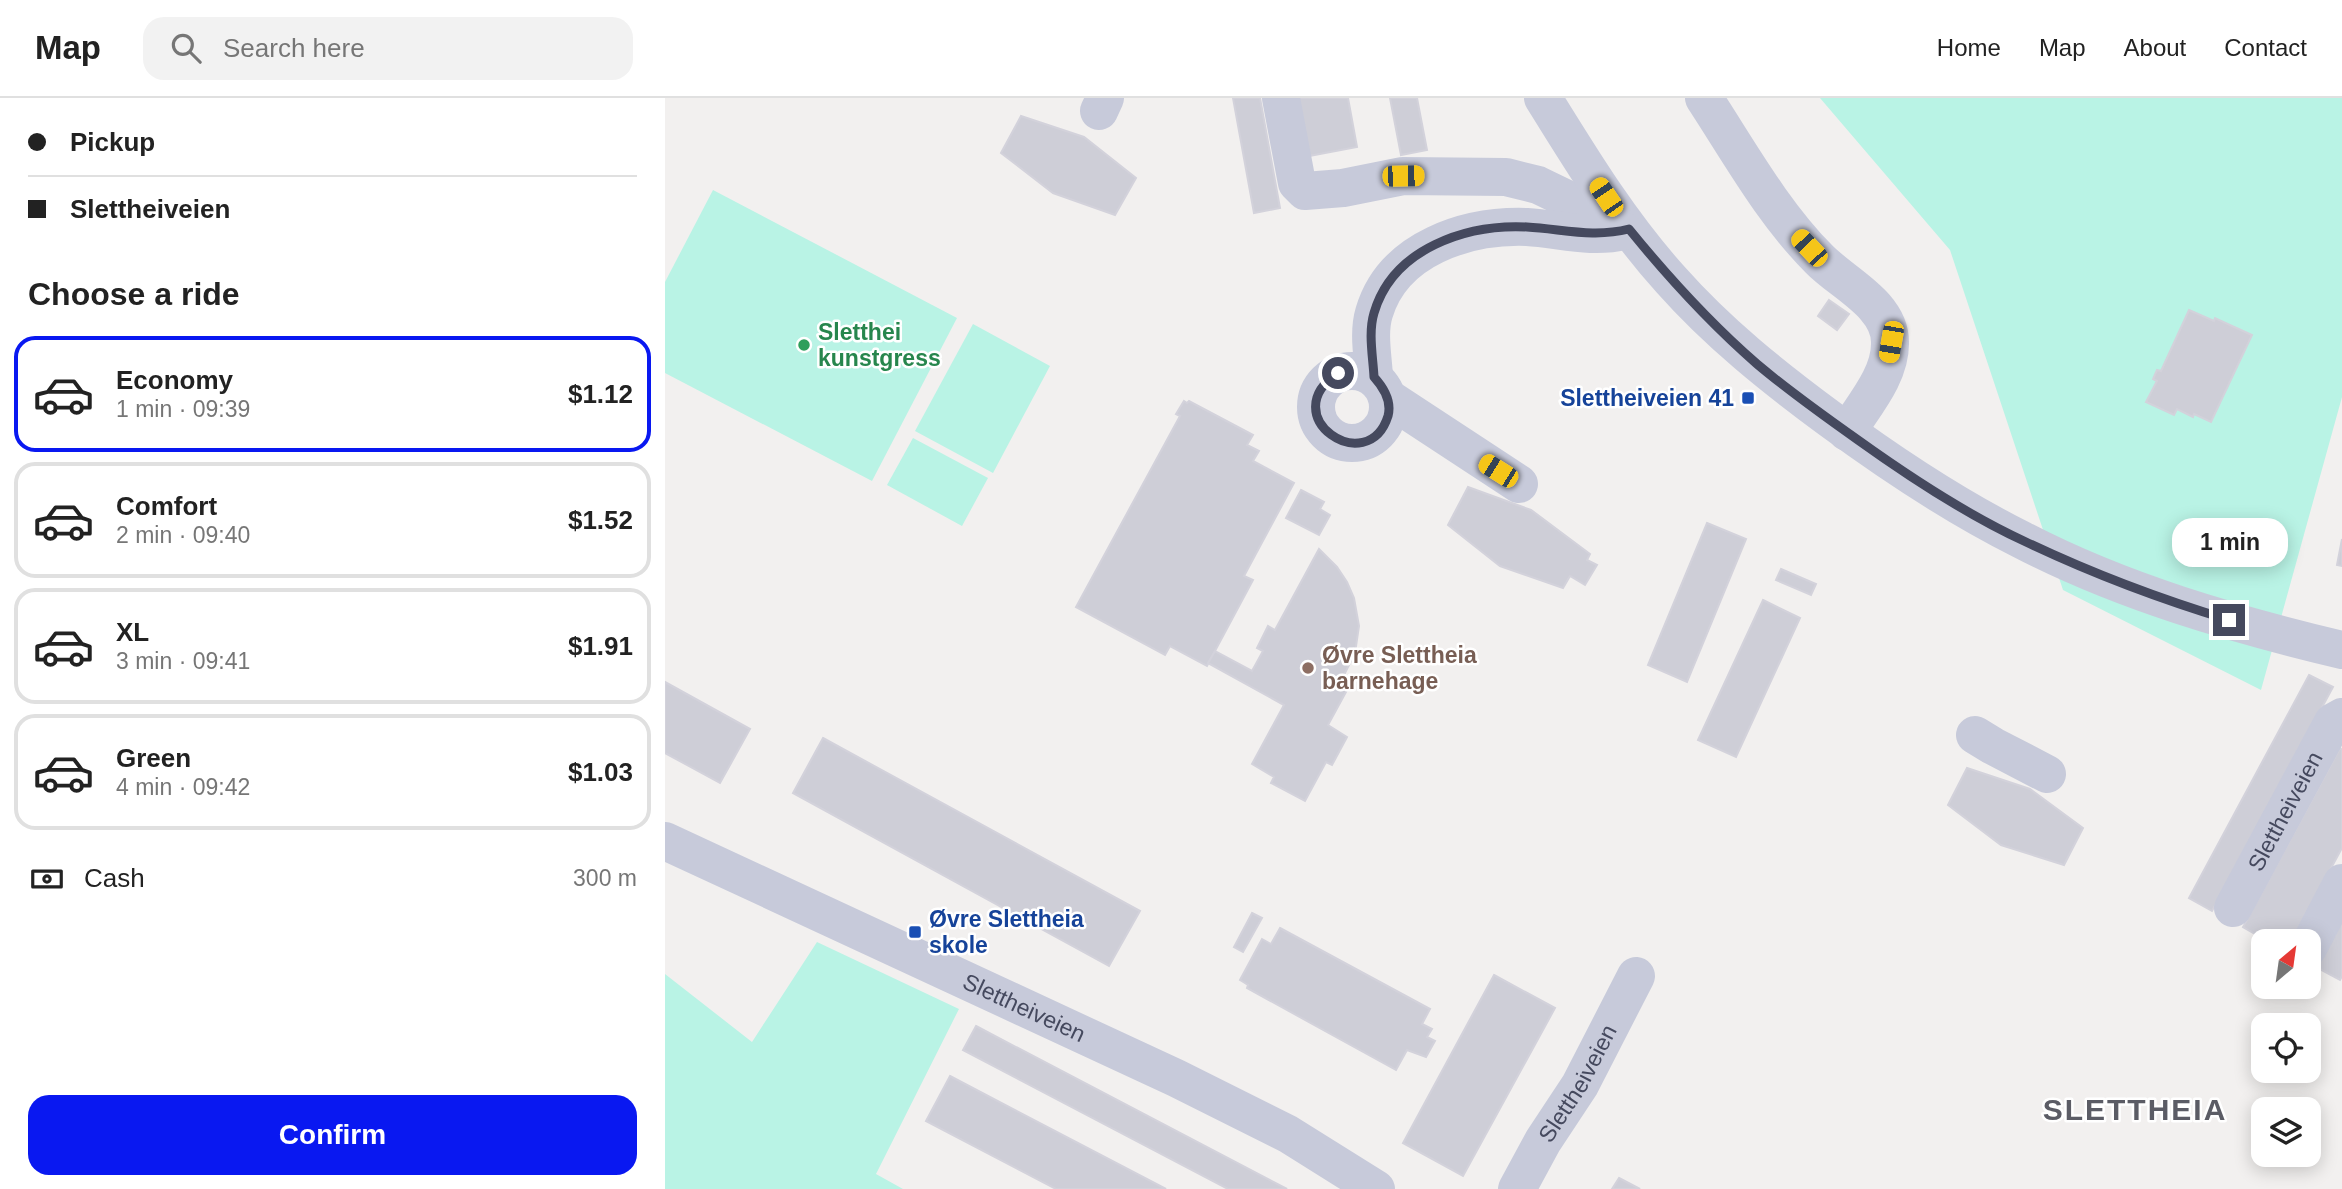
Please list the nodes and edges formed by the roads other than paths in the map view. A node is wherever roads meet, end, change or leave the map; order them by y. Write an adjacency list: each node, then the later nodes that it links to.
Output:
1 (1281, 98): 4 (street)
2 (1543, 98): 4 (street)
3 (1704, 98): 5 (street)
4 (1629, 229): 5 (street); 6 (street)
5 (1847, 432): 7 (street)
6 (1519, 484)
7 (2342, 650)
8 (2342, 717): 13 (street, Slettheiveien)
9 (1975, 735): 10 (street)
10 (2047, 774)
11 (665, 841): 16 (street, Slettheiveien)
12 (2342, 883): 14 (street)
13 (2233, 908)
14 (2318, 929)
15 (1636, 976): 17 (street, Slettheiveien)
16 (1376, 1189)
17 (1517, 1189)

